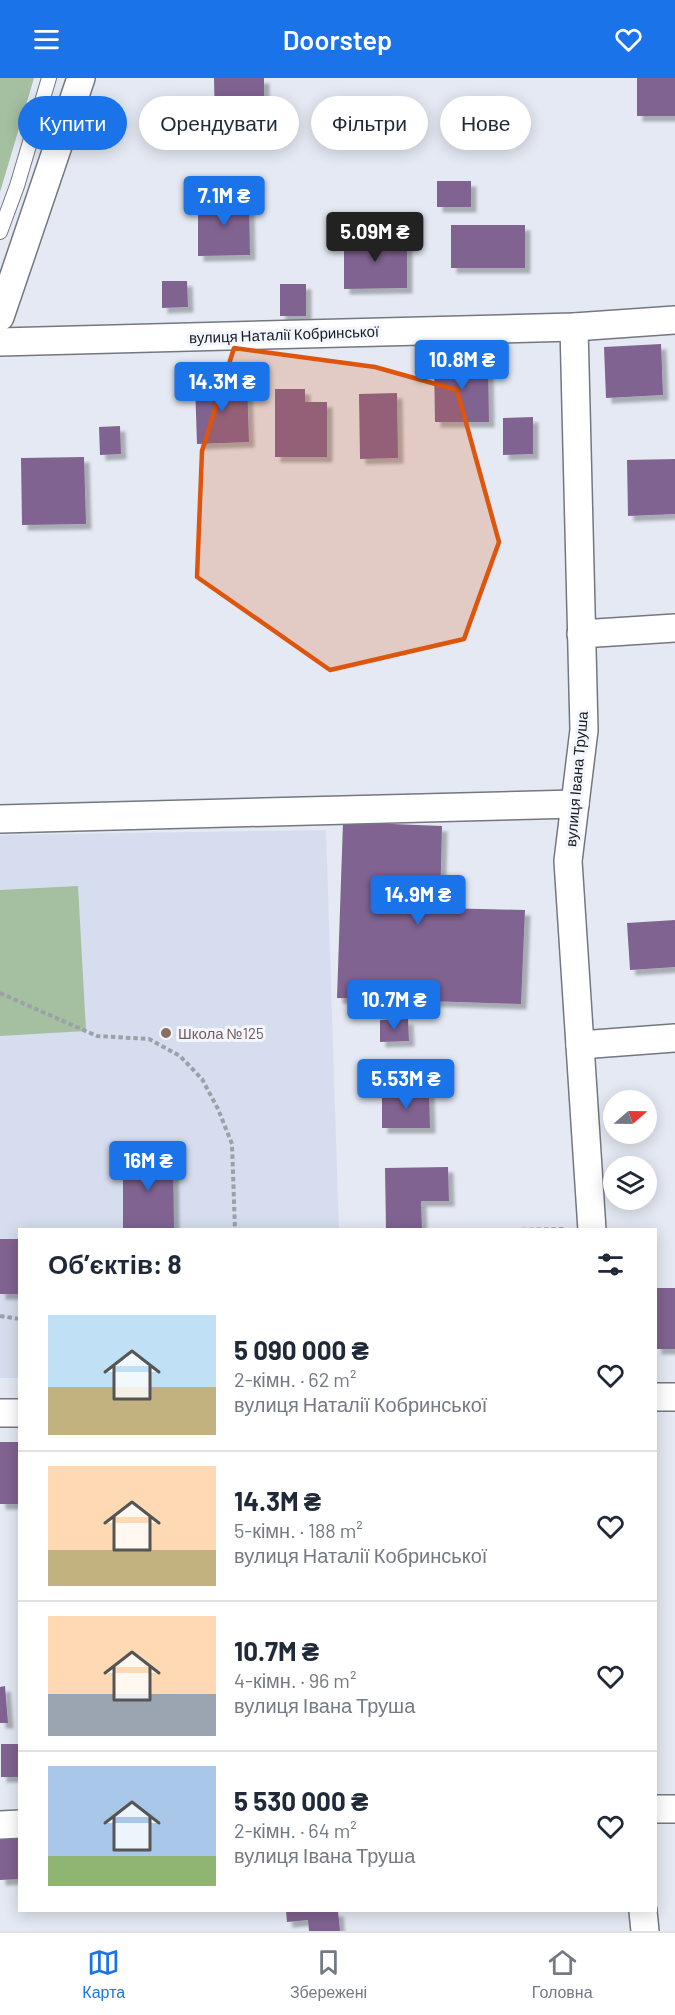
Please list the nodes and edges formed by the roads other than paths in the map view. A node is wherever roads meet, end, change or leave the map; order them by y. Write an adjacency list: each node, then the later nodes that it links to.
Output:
1 (49, 78): 3 (lane)
2 (81, 78): 4 (street)
3 (0, 232)
4 (0, 317)
5 (675, 320): 6 (street, вулиця Наталії Кобринської)
6 (574, 327): 7 (street, вулиця Наталії Кобринської); 9 (street, вулиця Івана Труша)
7 (0, 342)
8 (675, 628): 9 (street)
9 (581, 634): 10 (street, вулиця Івана Труша)
10 (575, 804): 11 (street); 13 (street, вулиця Івана Труша)
11 (0, 819)
12 (675, 1038): 13 (street)
13 (580, 1045): 14 (street, вулиця Івана Труша)
14 (592, 1228)
15 (657, 1397): 16 (street)
16 (675, 1397)
17 (0, 1413): 18 (street)
18 (18, 1413)
19 (657, 1809): 20 (street)
20 (675, 1809)
21 (18, 1824): 22 (street)
22 (0, 1825)
23 (643, 1912): 24 (street)
24 (645, 1931)

